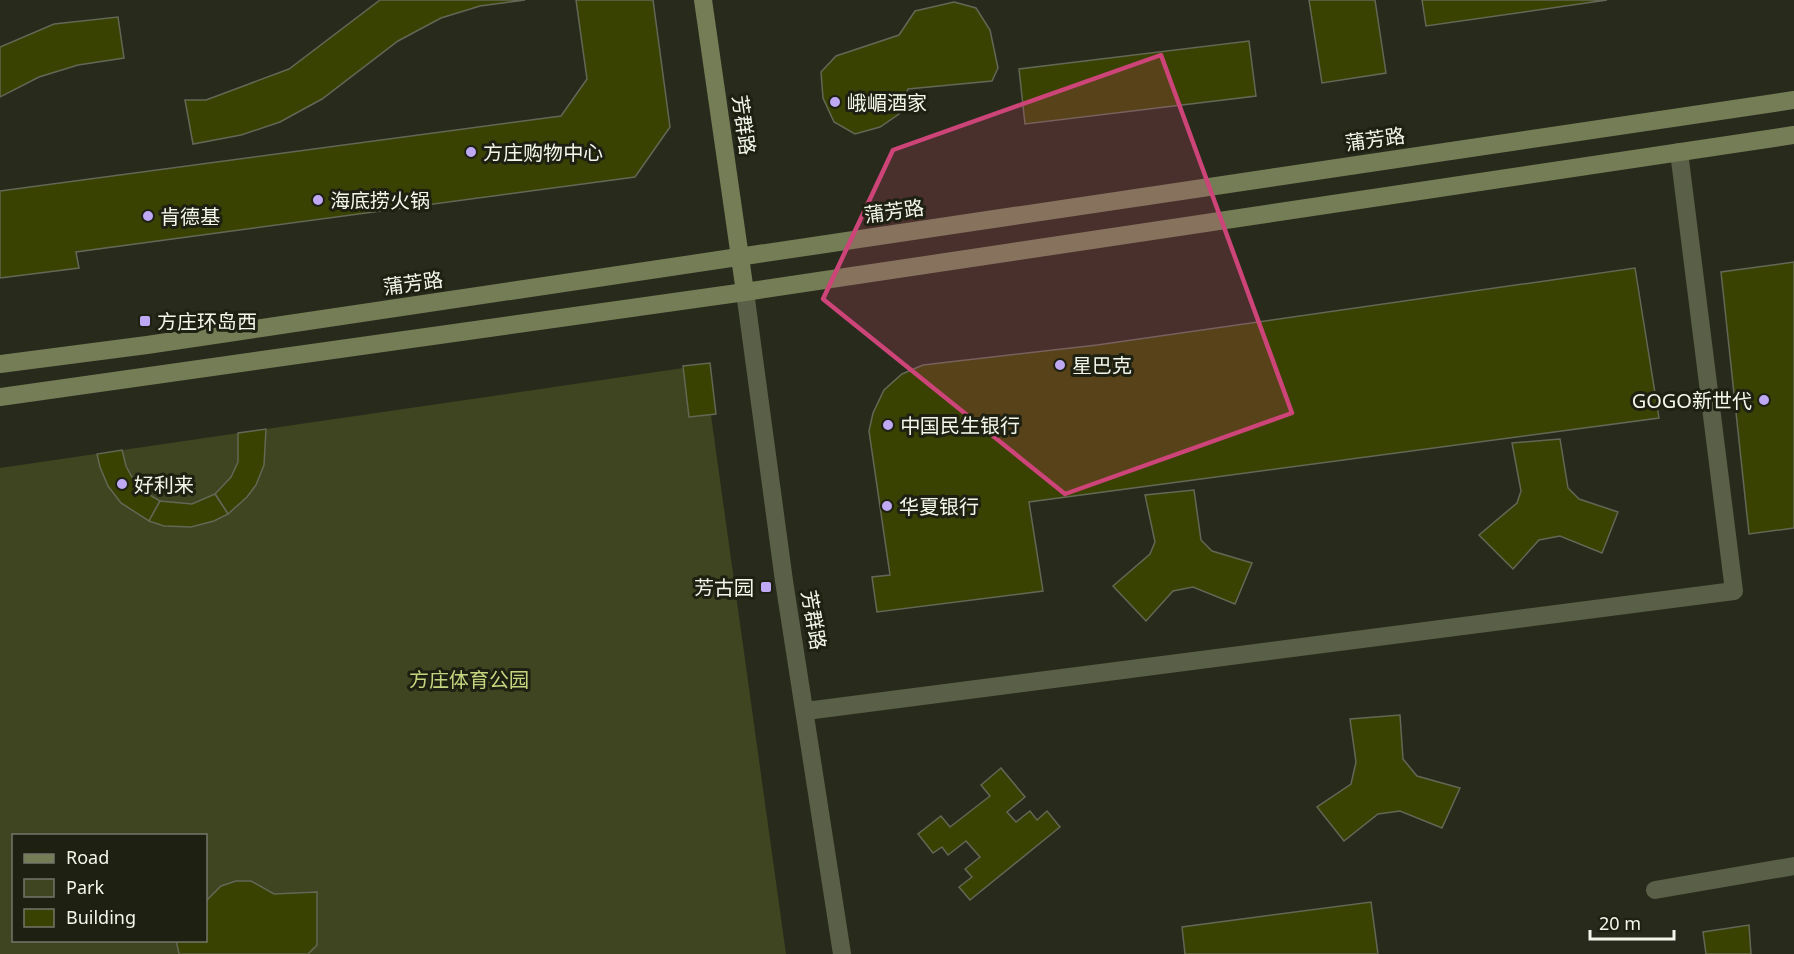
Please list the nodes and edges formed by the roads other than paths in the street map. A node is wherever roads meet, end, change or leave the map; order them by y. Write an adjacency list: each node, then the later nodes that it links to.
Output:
1 (703, 0): 5 (street, 芳群路)
2 (1794, 99): 5 (street, 蒲芳路)
3 (1794, 135): 4 (street)
4 (1679, 152): 6 (street); 9 (street)
5 (740, 257): 6 (street, 芳群路); 7 (street, 蒲芳路)
6 (745, 292): 8 (street); 9 (street, 芳群路)
7 (0, 364)
8 (0, 397)
9 (806, 711): 12 (street, 芳群路)
10 (1794, 867): 11 (street)
11 (1655, 890)
12 (842, 954)

